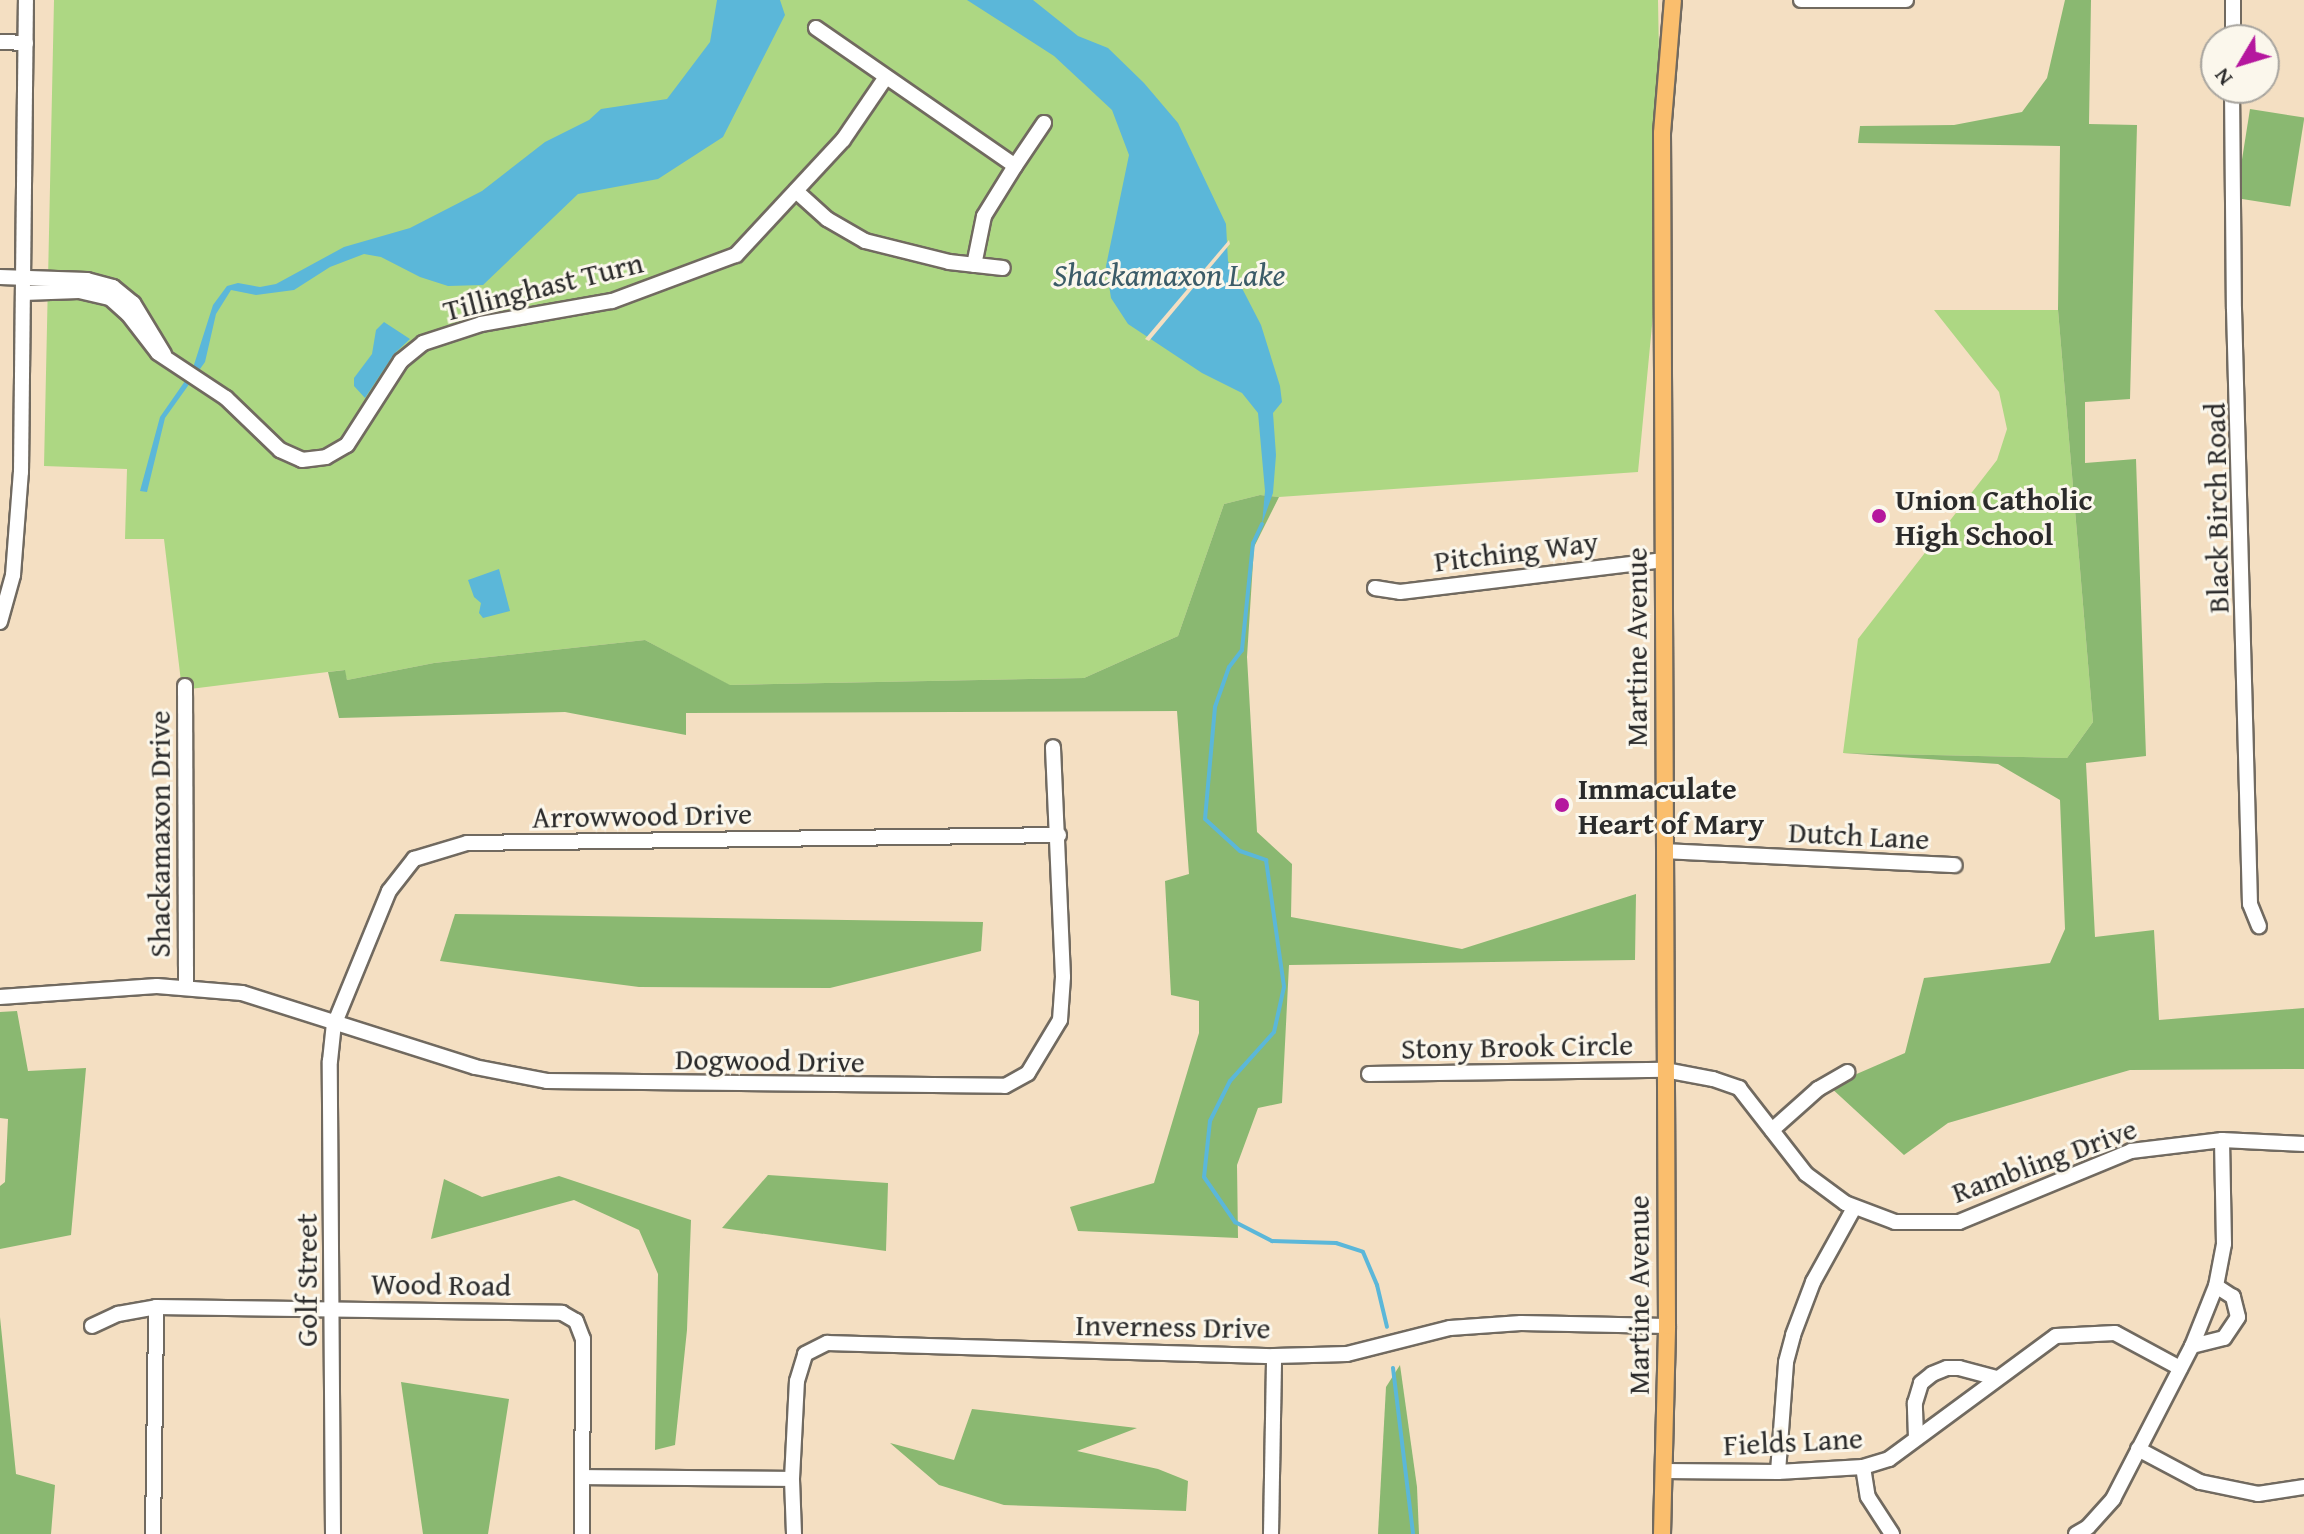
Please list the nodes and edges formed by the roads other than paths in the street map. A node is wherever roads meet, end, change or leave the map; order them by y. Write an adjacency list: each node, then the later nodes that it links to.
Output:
1 (26, 0): 9 (street)
2 (1673, 0): 19 (main road, Martine Avenue)
3 (1801, 0): 4 (street)
4 (1906, 0)
5 (2233, 0): 6 (street)
6 (2233, 24)
7 (816, 28): 10 (street)
8 (0, 42): 9 (street)
9 (26, 43): 18 (street)
10 (886, 77): 13 (street); 14 (street, Tillinghast Turn)
11 (2232, 104): 27 (street, Black Birch Road)
12 (1044, 123): 13 (street)
13 (1015, 166): 15 (street)
14 (796, 191): 15 (street); 18 (street, Tillinghast Turn)
15 (974, 265): 16 (street)
16 (1003, 268)
17 (0, 277): 18 (street, Tillinghast Turn)
18 (23, 286): 21 (street)
19 (1664, 560): 20 (street, Pitching Way); 25 (main road, Martine Avenue)
20 (1375, 588)
21 (0, 622)
22 (185, 686): 28 (street, Shackamaxon Drive)
23 (1053, 747): 24 (street, Dogwood Drive)
24 (1059, 835): 30 (street, Arrowwood Drive); 30 (street, Dogwood Drive)
25 (1665, 851): 26 (street, Dutch Lane); 31 (main road, Martine Avenue)
26 (1955, 865)
27 (2259, 926)
28 (186, 987): 29 (street, Shackamaxon Drive); 30 (street, Dogwood Drive)
29 (0, 997)
30 (334, 1025): 40 (street, Golf Street)
31 (1666, 1070): 33 (street, Stony Brook Circle); 34 (street, Rambling Drive); 42 (main road, Martine Avenue)
32 (1847, 1072): 34 (street)
33 (1369, 1074)
34 (1772, 1130): 37 (street, Rambling Drive)
35 (2222, 1140): 36 (street, Rambling Drive); 37 (street, Rambling Drive); 38 (street)
36 (2304, 1144)
37 (1854, 1208): 51 (street)
38 (2216, 1286): 43 (street); 43 (street)
39 (156, 1307): 40 (street, Wood Road); 41 (street, Wood Road); 55 (street)
40 (332, 1308): 52 (street, Wood Road); 56 (street, Golf Street)
41 (92, 1326)
42 (1667, 1326): 44 (street, Inverness Drive); 50 (main road, Martine Avenue)
43 (2192, 1346): 45 (street)
44 (1274, 1356): 53 (street, Inverness Drive); 59 (street)
45 (2180, 1368): 46 (street, Fields Lane); 48 (street)
46 (1996, 1378): 47 (street, Fields Lane); 47 (street)
47 (1916, 1438): 49 (street, Fields Lane)
48 (2138, 1449): 54 (street); 62 (street)
49 (1863, 1467): 51 (street, Fields Lane); 61 (street)
50 (1664, 1471): 51 (street, Fields Lane); 60 (main road, Martine Avenue)
51 (1778, 1472)
52 (582, 1477): 53 (street); 57 (street, Wood Road)
53 (792, 1479): 58 (street, Inverness Drive)
54 (2304, 1487)
55 (153, 1534)
56 (333, 1534)
57 (582, 1534)
58 (794, 1534)
59 (1271, 1534)
60 (1662, 1534)
61 (1892, 1534)
62 (2076, 1534)

